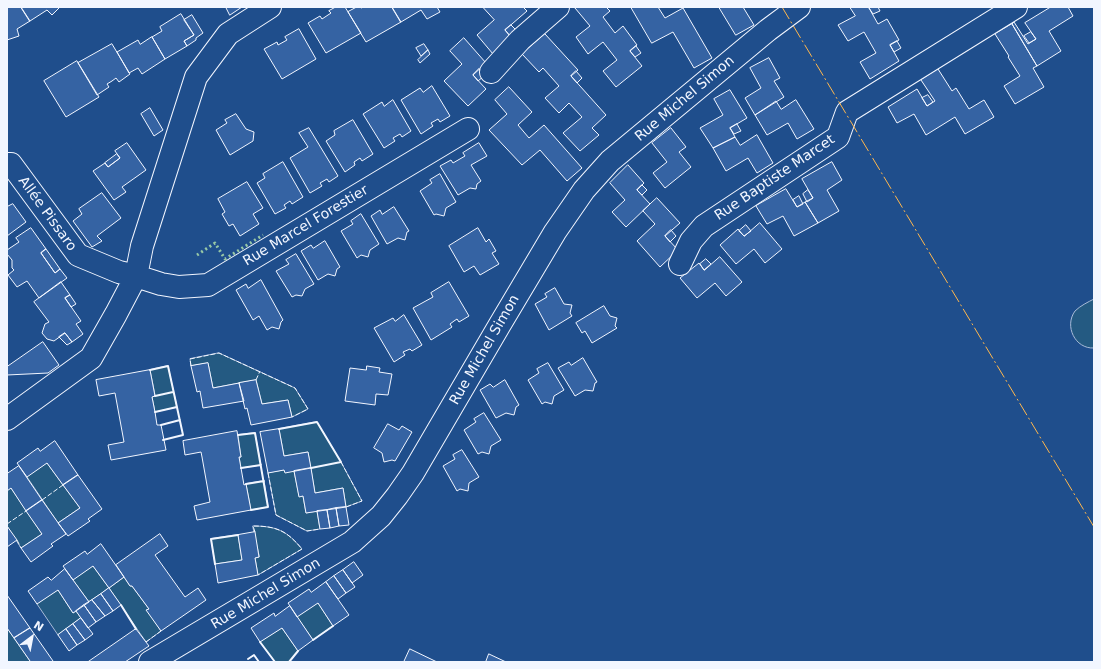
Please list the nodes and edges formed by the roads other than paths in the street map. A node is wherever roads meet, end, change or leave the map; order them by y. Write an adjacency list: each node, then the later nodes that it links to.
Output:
1 (270, 7): 9 (street)
2 (558, 7): 5 (street)
3 (799, 7): 11 (street, Rue Michel Simon)
4 (1016, 7): 8 (street, Rue Baptiste Marcet)
5 (491, 72)
6 (468, 129): 9 (street, Rue Marcel Forestier)
7 (7, 164): 9 (street, Allée Pissaro)
8 (680, 264)
9 (136, 276): 10 (street)
10 (7, 419)
11 (150, 662)

